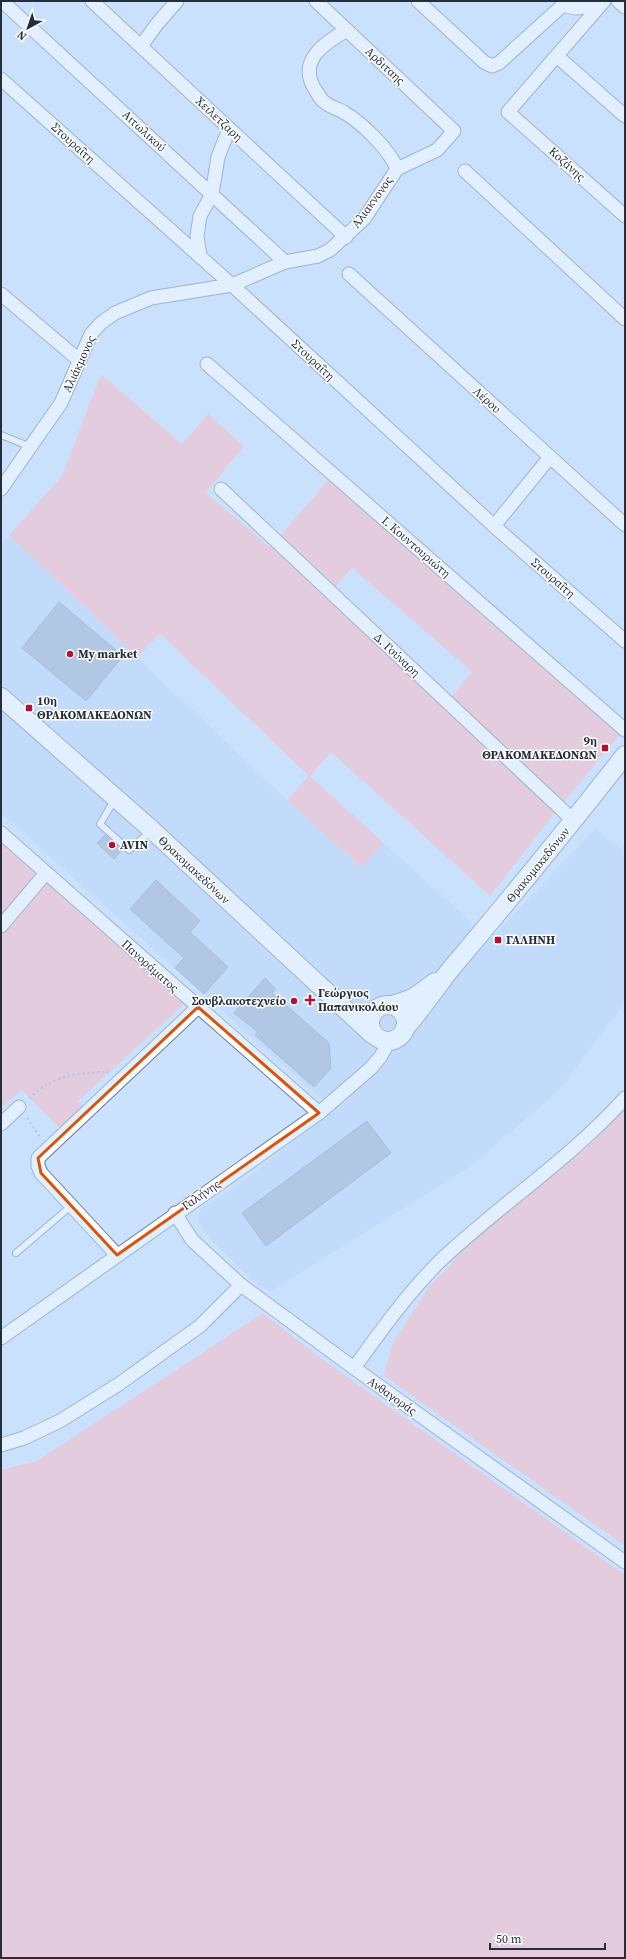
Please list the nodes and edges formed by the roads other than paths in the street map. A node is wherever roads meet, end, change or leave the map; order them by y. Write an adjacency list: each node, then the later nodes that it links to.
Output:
1 (2, 1): 20 (street, Αιτωλικού)
2 (92, 1): 12 (street, Χειλετζαρη)
3 (177, 1): 12 (street)
4 (316, 1): 11 (street, Αρδιταης)
5 (418, 1): 9 (street)
6 (598, 1): 9 (street)
7 (604, 1): 13 (street)
8 (618, 1): 10 (street)
9 (561, 3)
10 (625, 7)
11 (347, 30): 17 (street, Αρδιταης); 18 (street)
12 (141, 46): 16 (street, Χειλετζαρη)
13 (558, 57): 15 (street); 21 (street, Κοζάνης)
14 (1, 79): 23 (street, Στουραΐτη)
15 (625, 116)
16 (230, 129): 20 (street); 22 (street, Χειλετζαρη)
17 (454, 131): 18 (street, Αλιακνονος)
18 (397, 169): 22 (street, Αλιακνονος)
19 (465, 171): 28 (street)
20 (212, 194): 23 (street); 24 (street, Αιτωλικού)
21 (625, 216)
22 (346, 237): 24 (street, Αλιακνονος)
23 (200, 257): 26 (street, Στουραΐτη)
24 (285, 262): 26 (street, Αλιάκμονος)
25 (349, 274): 33 (street, Λέρου)
26 (232, 285): 29 (street, Αλιάκμονος); 36 (street, Στουραΐτη)
27 (1, 294): 29 (street)
28 (625, 318)
29 (80, 361): 32 (street, Αλιάκμονος)
30 (207, 364): 40 (street, Ι. Κουντουριώτη)
31 (1, 435): 32 (lane)
32 (31, 447): 34 (street, Αλιάκμονος)
33 (550, 457): 36 (street); 37 (street, Λέρου)
34 (1, 489)
35 (221, 489): 43 (street, Δ. Γούναρη)
36 (494, 526): 38 (street, Στουραΐτη)
37 (625, 526)
38 (625, 641)
39 (1, 697): 42 (main road, Θρακομακεδόνων)
40 (625, 730)
41 (625, 755): 43 (main road, Θρακομακεδόνων)
42 (115, 798): 44 (main road, Θρακομακεδόνων); 44 (lane)
43 (574, 821): 48 (main road, Θρακομακεδόνων)
44 (152, 830): 49 (main road, Θρακομακεδόνων)
45 (1, 833): 46 (street, Πανοράματος)
46 (46, 872): 47 (street); 51 (street, Πανοράματος)
47 (1, 926)
48 (449, 972): 50 (main road, Θρακομακεδόνων); 52 (main road, Θρακομακεδόνων)
49 (332, 997): 50 (main road, Θρακομακεδόνων); 53 (main road, Θρακομακεδόνων)
50 (385, 1007): 52 (main road); 53 (main road)
51 (198, 1008): 56 (street, Πανοράματος); 58 (street)
52 (405, 1028): 53 (main road, Θρακομακεδόνων)
53 (381, 1038): 56 (street, Γαλήνης)
54 (625, 1098): 64 (street)
55 (19, 1107): 57 (street)
56 (319, 1113): 59 (street, Γαλήνης)
57 (1, 1124)
58 (71, 1206): 60 (lane); 61 (street)
59 (175, 1214): 61 (street, Γαλήνης); 62 (street, Ανθαγοράς)
60 (16, 1253)
61 (117, 1256): 63 (street, Γαλήνης)
62 (241, 1285): 64 (street, Ανθαγοράς); 65 (street)
63 (1, 1338)
64 (354, 1368): 66 (street, Ανθαγοράς)
65 (1, 1446)
66 (625, 1562)

